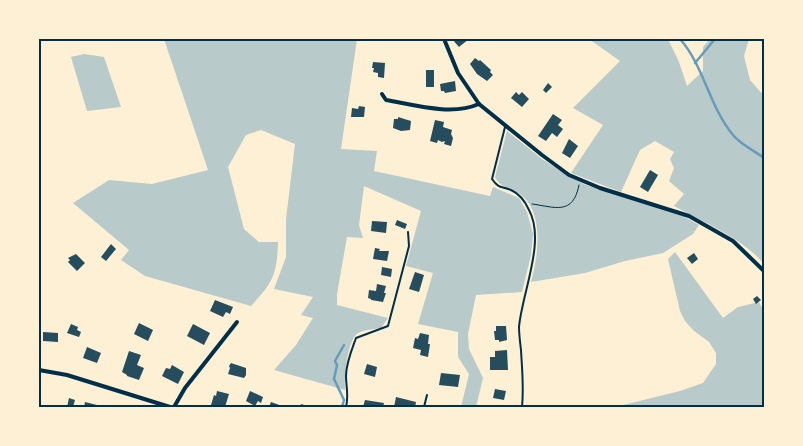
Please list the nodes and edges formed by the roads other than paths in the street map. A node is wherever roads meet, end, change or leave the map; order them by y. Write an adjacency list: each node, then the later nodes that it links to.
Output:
1 (444, 39): 3 (street)
2 (382, 94): 3 (street)
3 (479, 104): 4 (street)
4 (506, 125): 6 (street); 14 (lane)
5 (408, 232): 12 (lane)
6 (764, 271)
7 (237, 322): 11 (street)
8 (39, 370): 10 (street)
9 (427, 395): 13 (lane)
10 (170, 407)
11 (174, 407)
12 (346, 407)
13 (424, 407)
14 (522, 407)

